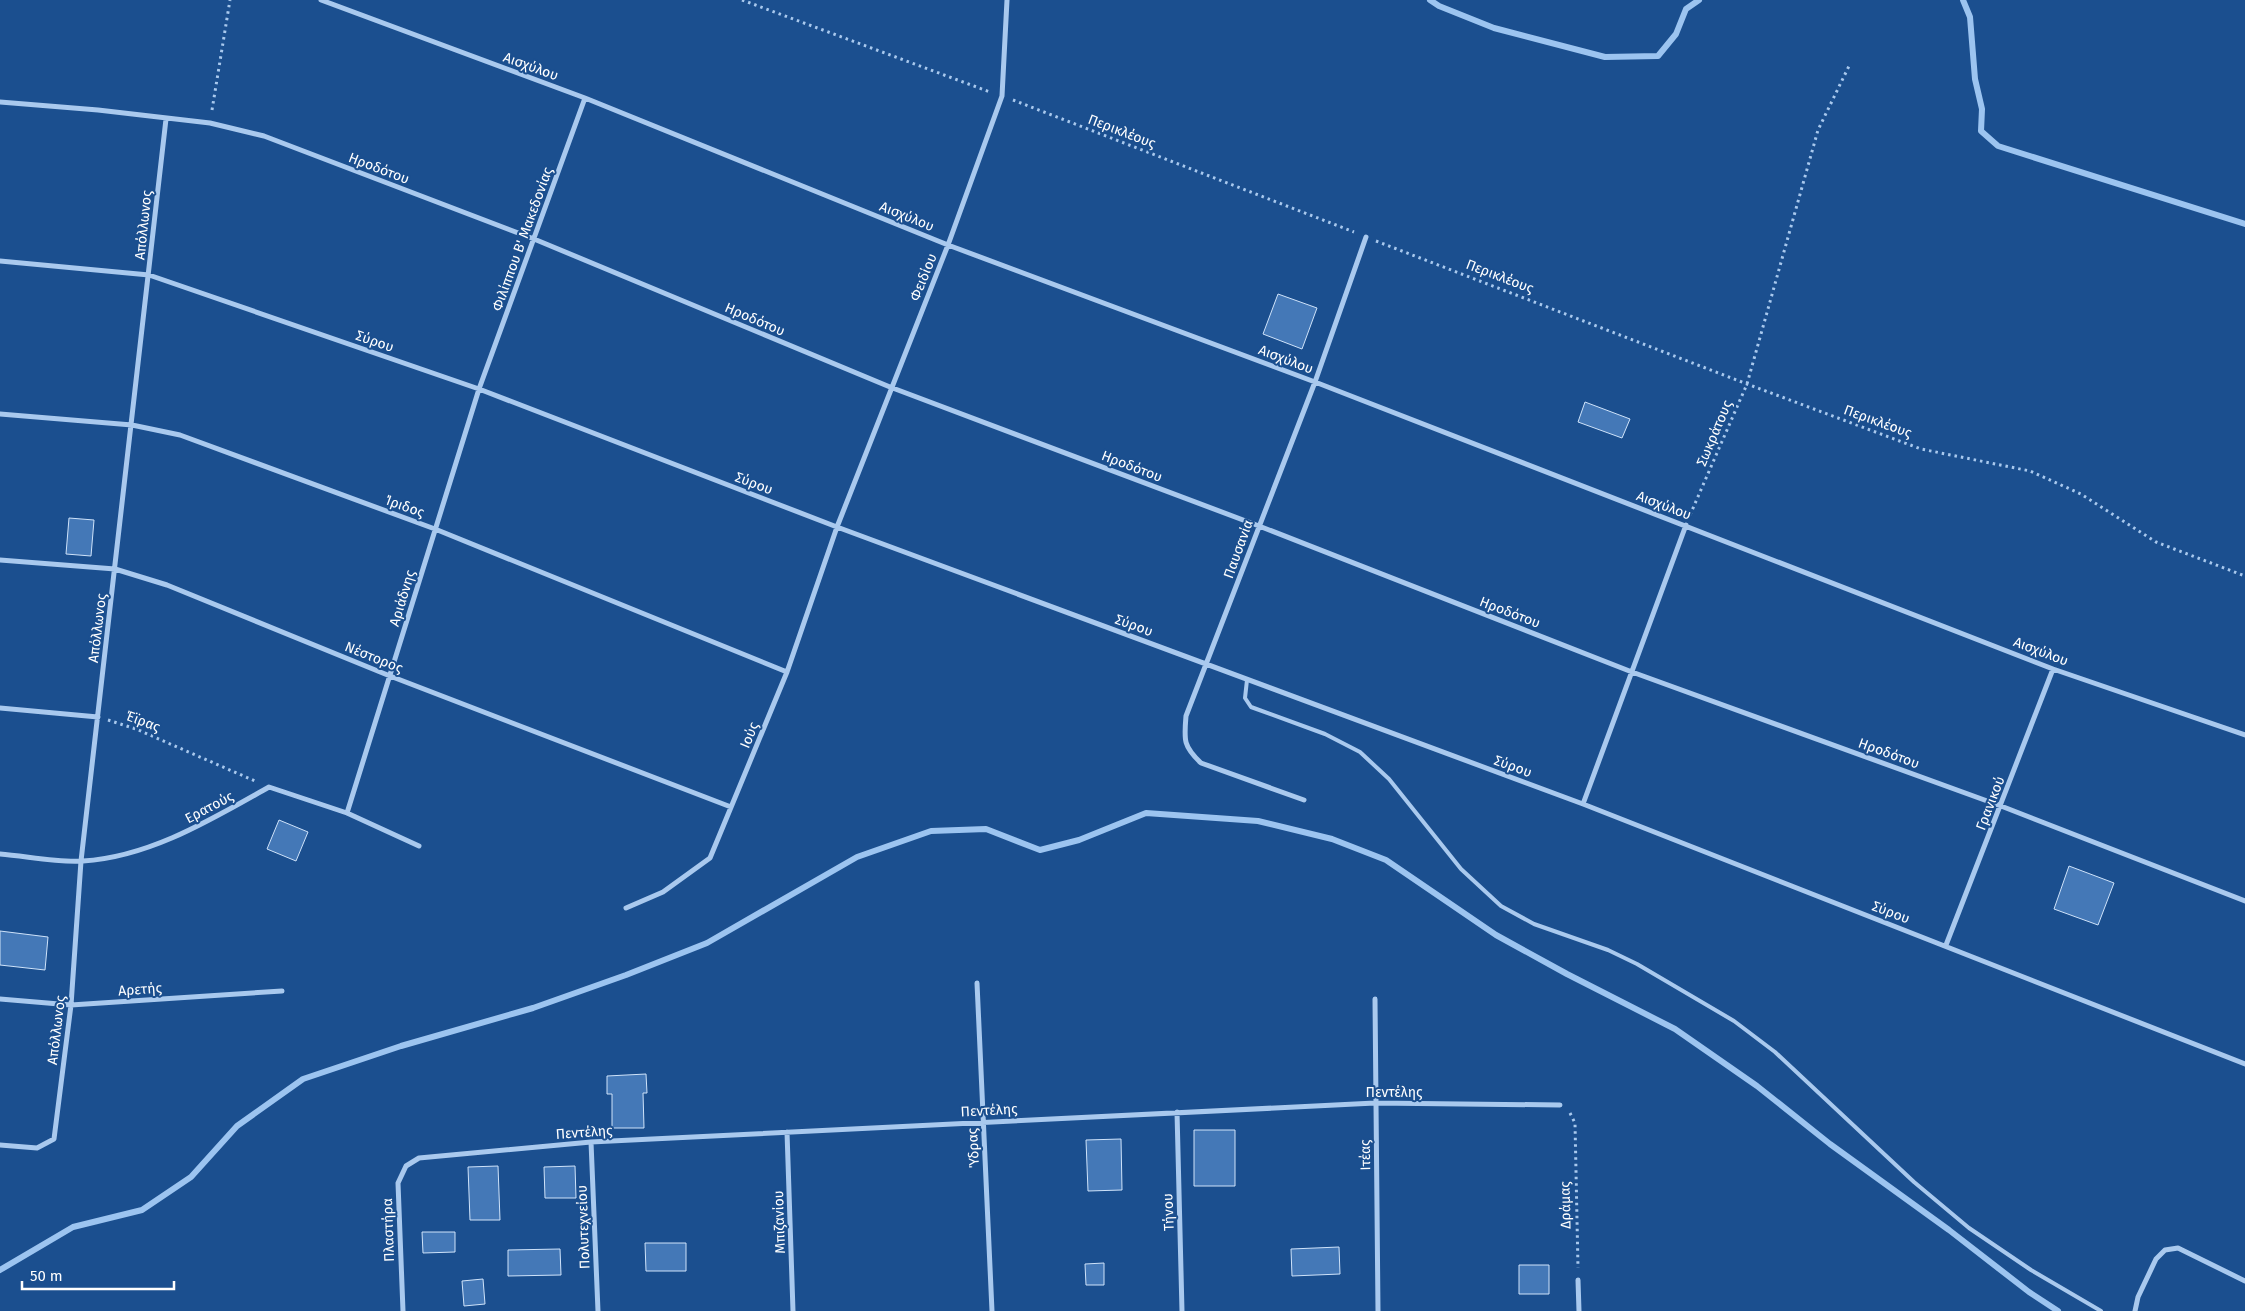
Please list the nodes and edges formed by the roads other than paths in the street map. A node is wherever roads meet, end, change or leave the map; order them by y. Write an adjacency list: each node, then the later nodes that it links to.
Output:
1 (321, 0): 3 (street, Αισχύλου)
2 (1007, 0): 8 (street, Φειδίου)
3 (585, 98): 7 (street, Φιλίππου Β' Μακεδονίας); 8 (street, Αισχύλου)
4 (0, 102): 5 (street, Ηροδότου)
5 (166, 119): 7 (street, Ηροδότου); 10 (street, Απόλλωνος)
6 (1366, 237): 11 (street, Παυσανία)
7 (534, 239): 12 (street, Ηροδότου); 13 (street, Φιλίππου Β' Μακεδονίας)
8 (948, 245): 11 (street, Αισχύλου); 12 (street, Φειδίου)
9 (0, 261): 10 (street, Σύρου)
10 (149, 275): 13 (street, Σύρου); 15 (street, Απόλλωνος)
11 (1315, 382): 16 (street, Αισχύλου); 17 (street, Παυσανία)
12 (890, 387): 17 (street, Ηροδότου); 18 (street, Φειδίου)
13 (479, 389): 18 (street, Σύρου); 19 (street, Αριάδνης)
14 (0, 414): 15 (street, Ίριδος)
15 (132, 425): 19 (street, Ίριδος); 21 (street, Απόλλωνος)
16 (1686, 525): 23 (street, Αισχύλου); 25 (street)
17 (1259, 526): 22 (street, Παυσανία); 25 (street, Ηροδότου)
18 (837, 527): 22 (street, Σύρου); 24 (street, Ιούς)
19 (435, 529): 24 (street, Ίριδος); 26 (street, Αριάδνης)
20 (0, 560): 21 (street, Νέστορος)
21 (115, 569): 26 (street, Νέστορος); 29 (street, Απόλλωνος)
22 (1208, 665): 27 (street, Σύρου); 31 (street, Παυσανία)
23 (2053, 669): 30 (street, Αισχύλου); 33 (street, Γρανικού)
24 (787, 672): 34 (street, Ιούς)
25 (1632, 672): 32 (street); 33 (street, Ηροδότου)
26 (390, 676): 34 (street, Νέστορος); 35 (street, Αριάδνης)
27 (1247, 680): 32 (street, Σύρου); 65 (lane)
28 (0, 708): 29 (street)
29 (98, 717): 38 (street, Απόλλωνος)
30 (2245, 734)
31 (1304, 800)
32 (1583, 804): 41 (street, Σύρου)
33 (2001, 806): 39 (street, Ηροδότου); 41 (street, Γρανικού)
34 (732, 807): 40 (street, Ιούς)
35 (347, 813): 36 (street); 38 (street, Ερατούς)
36 (419, 846)
37 (0, 854): 38 (street, Ερατούς)
38 (81, 861): 46 (street, Απόλλωνος)
39 (2245, 901)
40 (626, 908)
41 (1946, 945): 47 (street, Σύρου)
42 (977, 984): 51 (street, Ύδρας)
43 (282, 991): 46 (street, Αρετής)
44 (0, 999): 46 (street, Αρετής)
45 (1375, 999): 48 (street, Ιτέας)
46 (71, 1005): 54 (street, Απόλλωνος)
47 (2245, 1064)
48 (1375, 1103): 49 (street, Πεντέλης); 50 (street, Πεντέλης); 63 (street, Ιτέας)
49 (1560, 1105)
50 (1177, 1112): 51 (street, Πεντέλης); 62 (street, Τήνου)
51 (983, 1122): 52 (street, Πεντέλης); 61 (street, Ύδρας)
52 (787, 1132): 53 (street, Πεντέλης); 60 (street, Μπιζανίου)
53 (590, 1142): 55 (street, Πεντέλης); 59 (street, Πολυτεχνείου)
54 (0, 1145)
55 (420, 1158): 58 (street, Πλαστήρα)
56 (1578, 1280): 64 (street)
57 (2245, 1282): 66 (street)
58 (403, 1311)
59 (598, 1311)
60 (793, 1311)
61 (992, 1311)
62 (1182, 1311)
63 (1378, 1311)
64 (1580, 1311)
65 (2101, 1311)
66 (2135, 1311)

